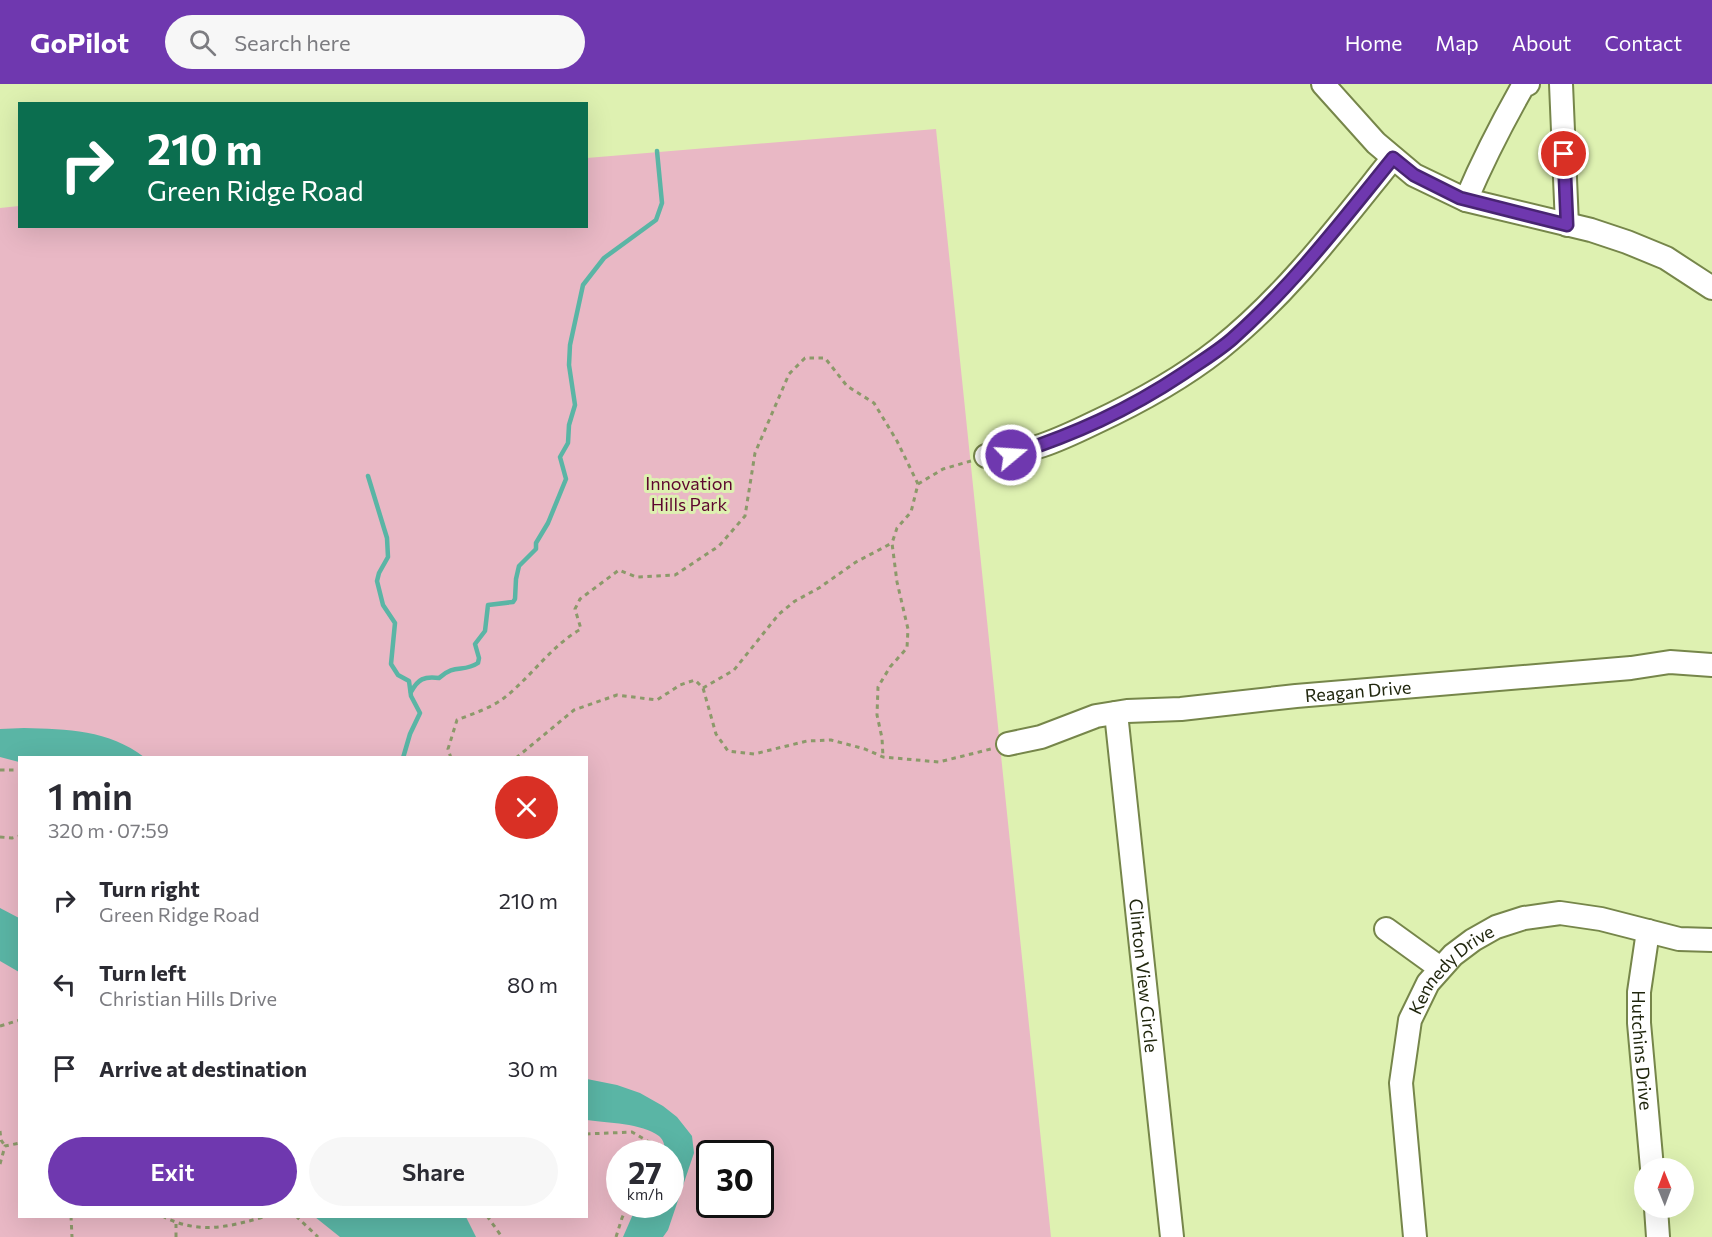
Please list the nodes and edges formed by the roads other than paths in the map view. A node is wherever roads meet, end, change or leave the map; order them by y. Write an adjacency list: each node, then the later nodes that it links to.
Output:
1 (1323, 84): 4 (street)
2 (1528, 84): 5 (street)
3 (1561, 84): 6 (street)
4 (1393, 158): 5 (street); 8 (street)
5 (1466, 200): 6 (street)
6 (1567, 225): 7 (street)
7 (1712, 288)
8 (986, 456)
9 (1712, 665): 10 (street, Reagan Drive)
10 (1116, 713): 11 (street, Reagan Drive); 18 (street, Clinton View Circle)
11 (1008, 744)
12 (1386, 930): 15 (street)
13 (1648, 931): 14 (street, Kennedy Drive); 15 (street, Kennedy Drive); 16 (street, Hutchins Drive)
14 (1712, 940)
15 (1440, 968): 19 (street, Kennedy Drive)
16 (1651, 1158)
17 (1657, 1218): 20 (street)
18 (1172, 1237)
19 (1415, 1237)
20 (1658, 1237)

